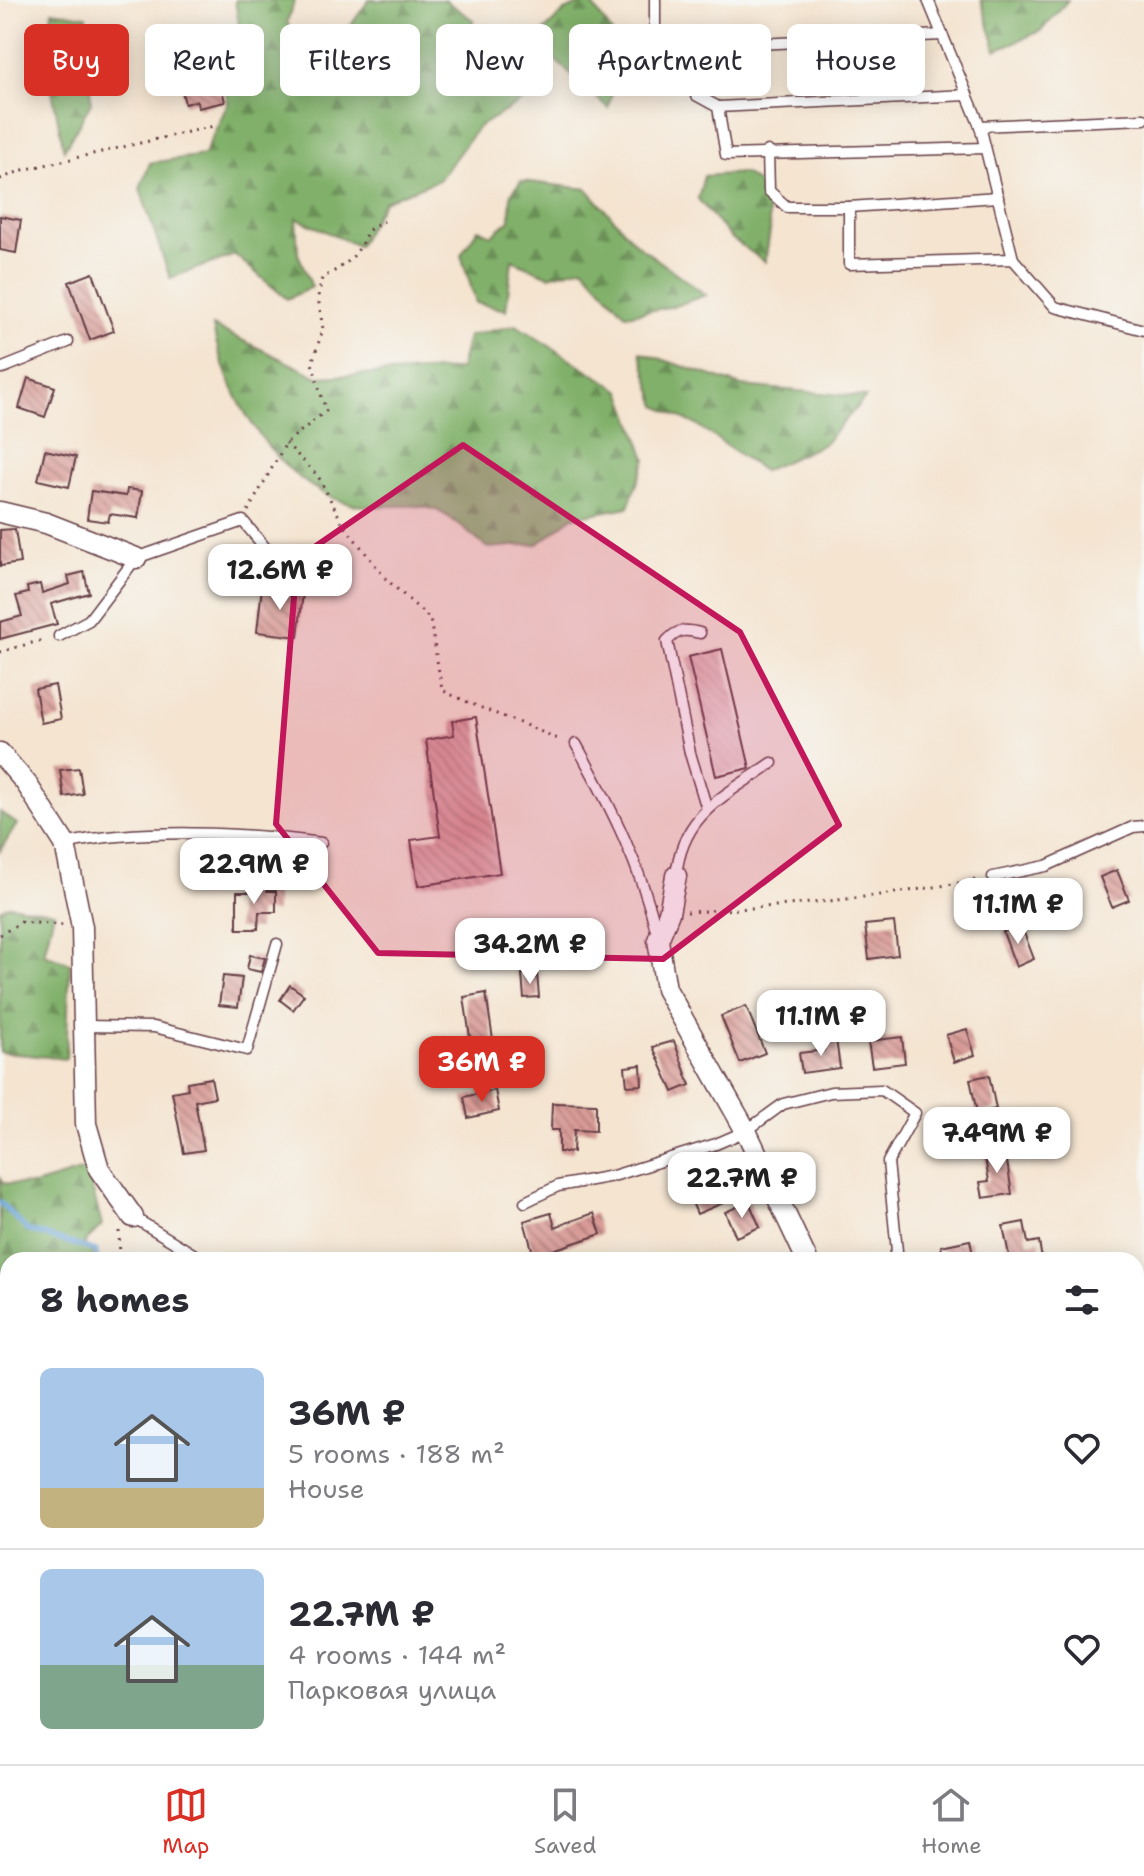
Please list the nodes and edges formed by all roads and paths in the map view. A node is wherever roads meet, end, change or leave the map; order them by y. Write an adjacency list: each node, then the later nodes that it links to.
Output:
1 (655, 0): 3 (lane)
2 (928, 0): 4 (lane)
3 (655, 24)
4 (942, 35): 5 (lane); 6 (lane)
5 (967, 95): 6 (lane); 9 (lane)
6 (718, 107): 11 (lane)
7 (1144, 119): 9 (lane)
8 (214, 126): 12 (path)
9 (980, 126): 10 (lane)
10 (985, 148): 11 (lane); 13 (lane)
11 (768, 151): 14 (lane)
12 (0, 179)
13 (998, 197): 14 (lane); 16 (lane)
14 (849, 207): 16 (lane)
15 (384, 221): 20 (path)
16 (1013, 259): 17 (lane)
17 (1144, 330)
18 (68, 342): 19 (lane)
19 (1, 370)
20 (286, 443): 22 (path); 28 (path)
21 (0, 512): 23 (street)
22 (243, 521): 23 (lane); 24 (lane)
23 (136, 558): 26 (lane)
24 (278, 575)
25 (700, 633): 31 (lane)
26 (59, 636): 27 (path)
27 (0, 652)
28 (576, 744): 40 (lane)
29 (0, 753): 34 (street)
30 (772, 763): 31 (lane)
31 (707, 809): 35 (lane)
32 (1144, 826): 36 (lane)
33 (321, 843): 34 (lane)
34 (65, 844): 38 (street)
35 (676, 876): 37 (street)
36 (993, 877): 37 (path)
37 (669, 913): 40 (street)
38 (82, 927): 39 (path); 42 (street)
39 (0, 935)
40 (658, 940): 43 (street)
41 (277, 944): 42 (lane)
42 (84, 1026): 45 (street)
43 (746, 1131): 44 (lane); 47 (street); 48 (lane)
44 (525, 1202)
45 (133, 1217): 46 (lane)
46 (190, 1252)
47 (803, 1252)
48 (896, 1252)

